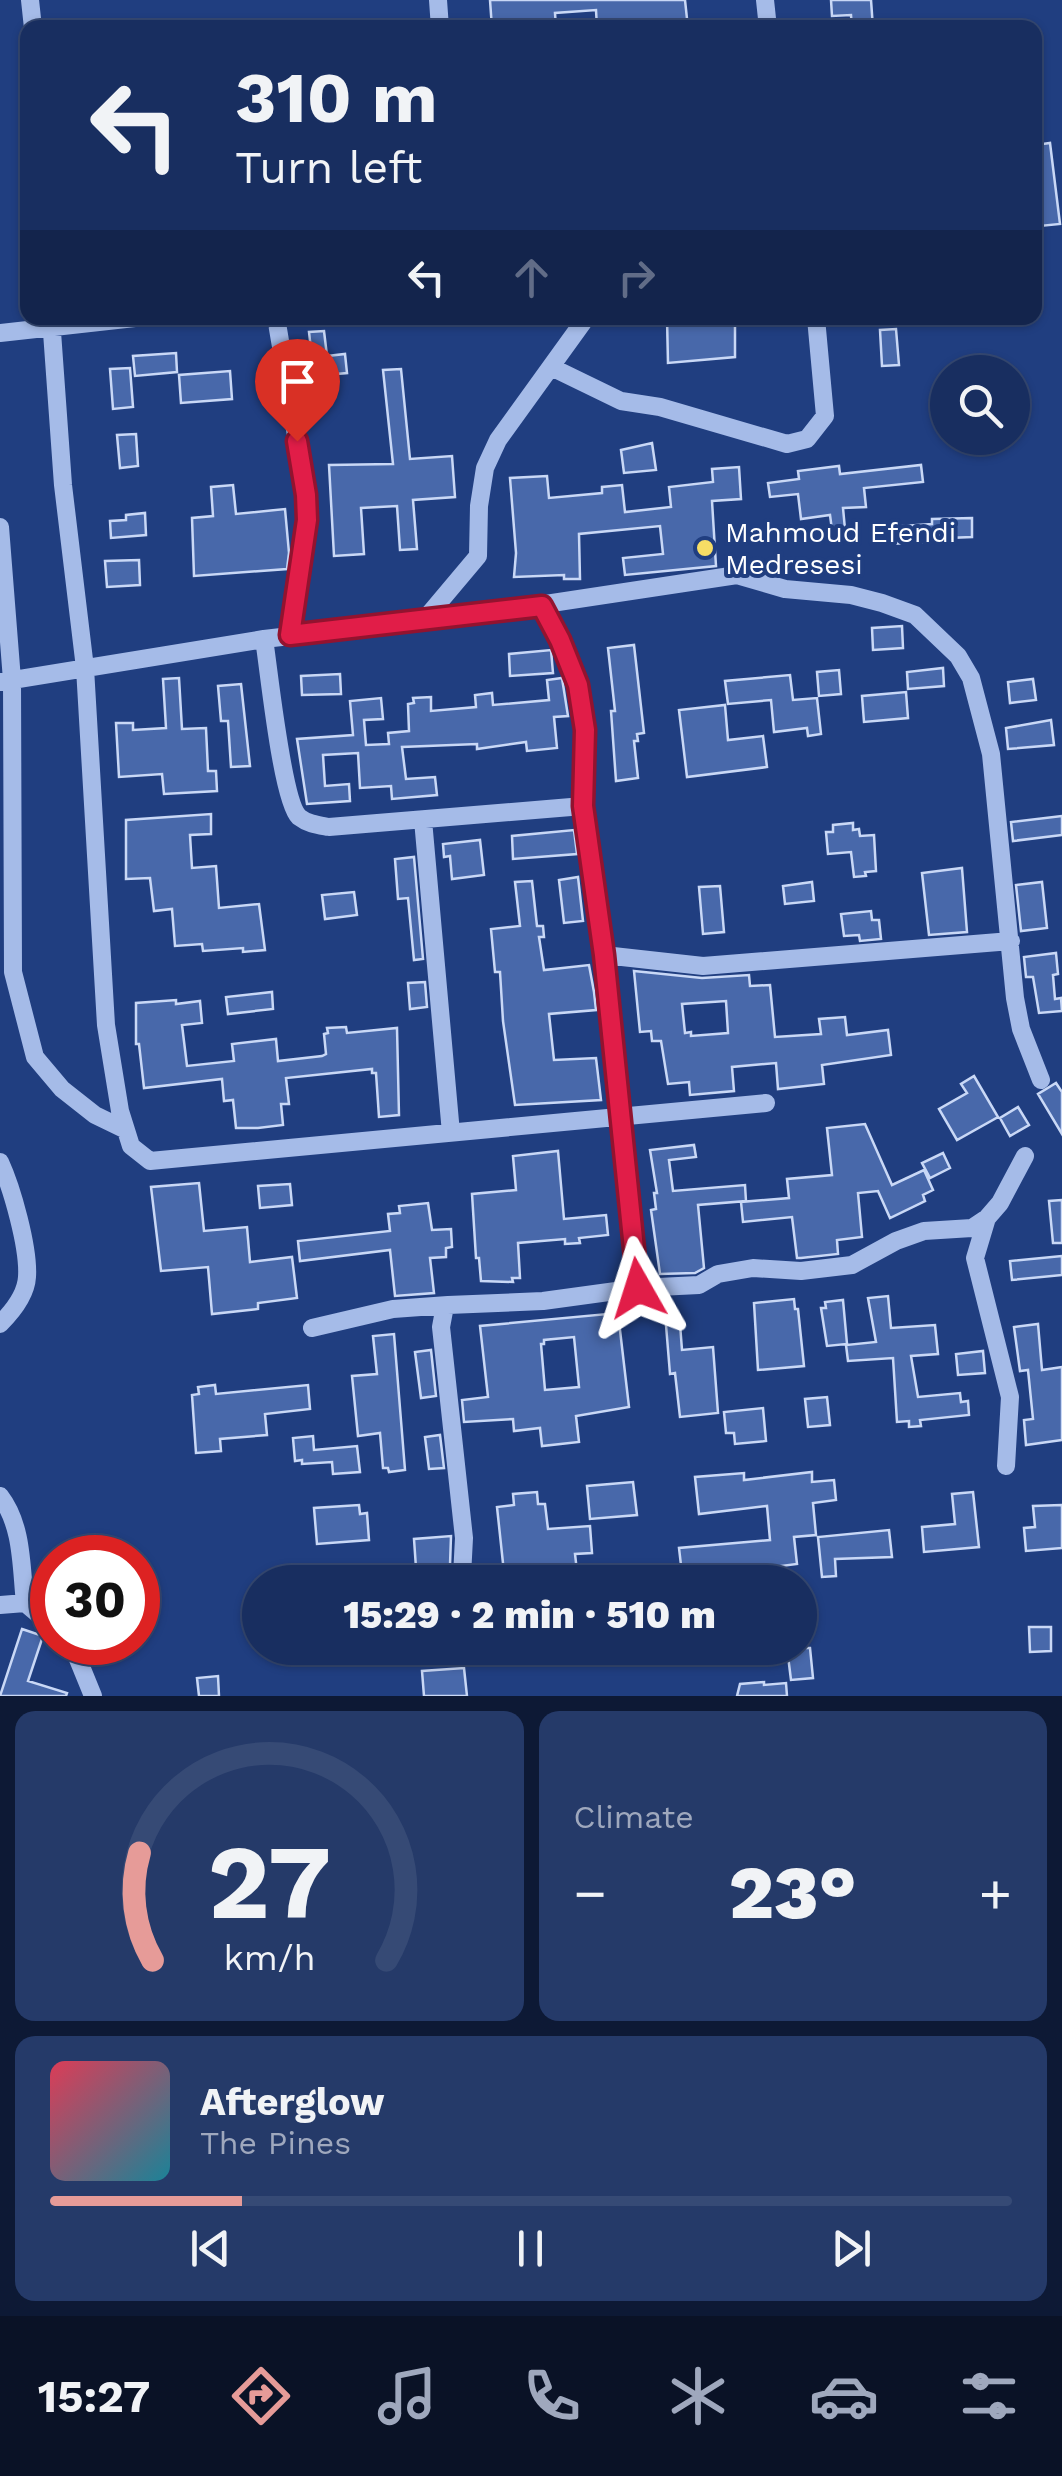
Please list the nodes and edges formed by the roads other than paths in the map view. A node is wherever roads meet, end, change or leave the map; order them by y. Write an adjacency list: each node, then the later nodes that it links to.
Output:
1 (37, 325): 6 (street)
2 (51, 325): 13 (street)
3 (277, 325): 11 (street)
4 (581, 325): 7 (street)
5 (817, 325): 7 (street)
6 (0, 333)
7 (551, 368): 10 (street)
8 (0, 528): 14 (street)
9 (542, 606): 10 (street); 15 (street); 17 (street)
10 (424, 619): 11 (street)
11 (290, 635): 12 (street)
12 (264, 639): 13 (street); 16 (street)
13 (85, 668): 14 (street); 22 (street)
14 (6, 681): 22 (street)
15 (583, 806): 16 (street); 18 (street)
16 (423, 820): 23 (street)
17 (1010, 941): 18 (street); 19 (street)
18 (604, 955): 21 (street)
19 (1042, 1080)
20 (766, 1103): 21 (street)
21 (622, 1116): 23 (street); 29 (street)
22 (126, 1130): 23 (street)
23 (451, 1133)
24 (1024, 1156): 26 (street)
25 (0, 1162): 31 (street)
26 (987, 1218): 27 (street); 28 (street)
27 (949, 1231): 28 (street); 29 (street)
28 (976, 1258): 33 (street)
29 (638, 1288): 30 (street)
30 (448, 1305): 32 (street); 35 (street)
31 (0, 1324)
32 (312, 1328)
33 (1006, 1466)
34 (0, 1496): 36 (street)
35 (463, 1565)
36 (25, 1603): 37 (street); 38 (street)
37 (0, 1605)
38 (30, 1607)
39 (81, 1665): 40 (street)
40 (93, 1696)

